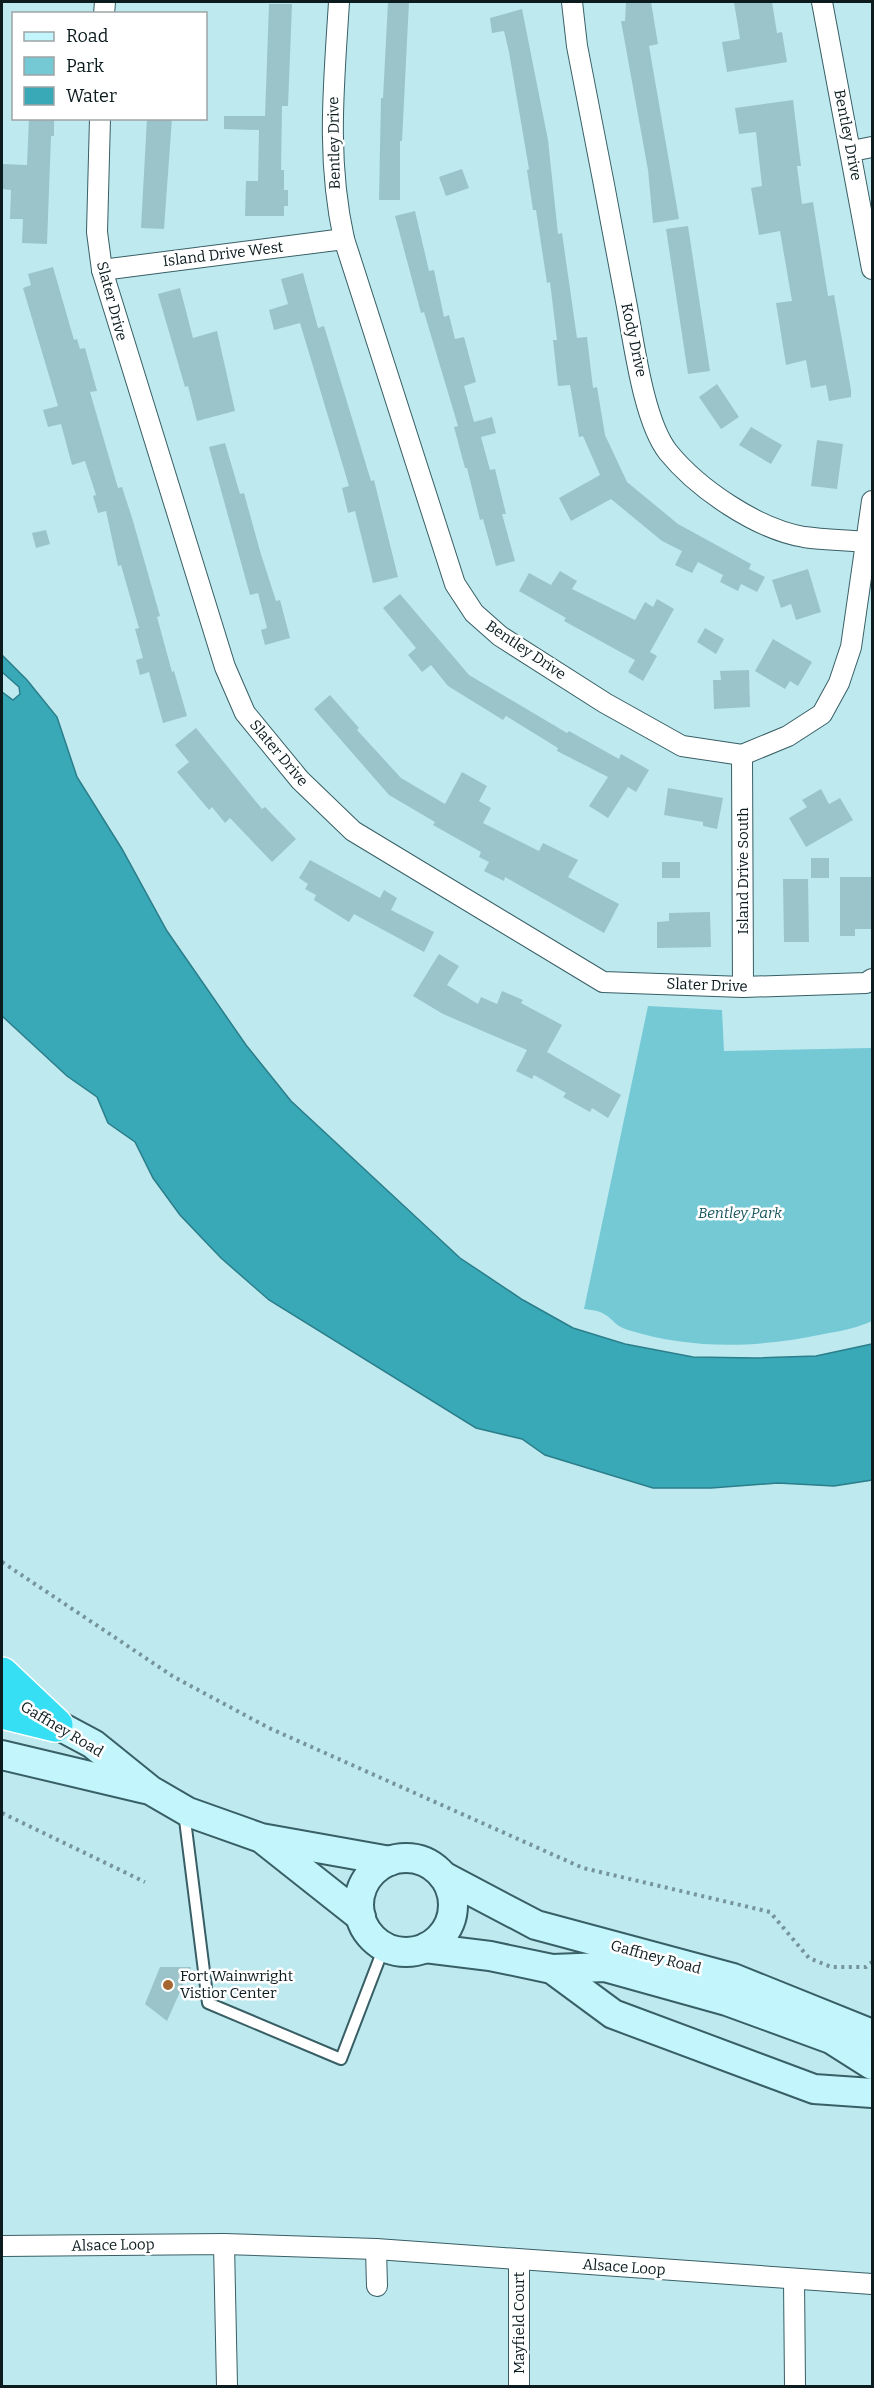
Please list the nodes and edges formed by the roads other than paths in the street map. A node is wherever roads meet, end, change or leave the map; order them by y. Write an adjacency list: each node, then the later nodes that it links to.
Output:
1 (339, 2): 7 (street, Bentley Drive)
2 (572, 2): 11 (street, Kody Drive)
3 (822, 2): 6 (street, Bentley Drive)
4 (100, 120): 9 (street, Slater Drive)
5 (873, 147): 6 (street)
6 (852, 151): 8 (street, Bentley Drive)
7 (344, 239): 9 (street, Island Drive West); 12 (street, Bentley Drive)
8 (873, 269)
9 (102, 270): 14 (street, Slater Drive)
10 (873, 501): 11 (street)
11 (867, 542): 12 (street)
12 (742, 755): 14 (street, Island Drive South)
13 (873, 979): 14 (street, Slater Drive)
14 (743, 987)
15 (2, 1674): 18 (highway)
16 (2, 1693): 18 (main road, Gaffney Road)
17 (2, 1712): 18 (highway)
18 (56, 1725): 20 (main road, Gaffney Road)
19 (2, 1755): 20 (main road, Gaffney Road)
20 (150, 1790): 21 (main road, Gaffney Road)
21 (184, 1809): 22 (main road, Gaffney Road); 26 (lane)
22 (261, 1838): 23 (main road, Gaffney Road); 25 (main road, Gaffney Road)
23 (390, 1861): 24 (main road); 25 (main road)
24 (443, 1876): 27 (main road); 29 (main road, Gaffney Road)
25 (361, 1917): 26 (main road)
26 (384, 1947): 27 (main road)
27 (425, 1948): 28 (main road, Gaffney Road)
28 (552, 1969): 30 (main road, Gaffney Road); 31 (main road, Gaffney Road)
29 (873, 2034)
30 (873, 2065)
31 (873, 2093)
32 (224, 2244): 33 (street, Alsace Loop); 34 (street, Alsace Loop); 39 (street)
33 (2, 2246)
34 (376, 2249): 35 (street, Alsace Loop); 38 (street)
35 (519, 2260): 36 (street, Alsace Loop); 40 (street, Mayfield Court)
36 (794, 2279): 37 (street, Alsace Loop); 41 (street)
37 (873, 2284)
38 (377, 2286)
39 (227, 2386)
40 (519, 2386)
41 (795, 2386)

